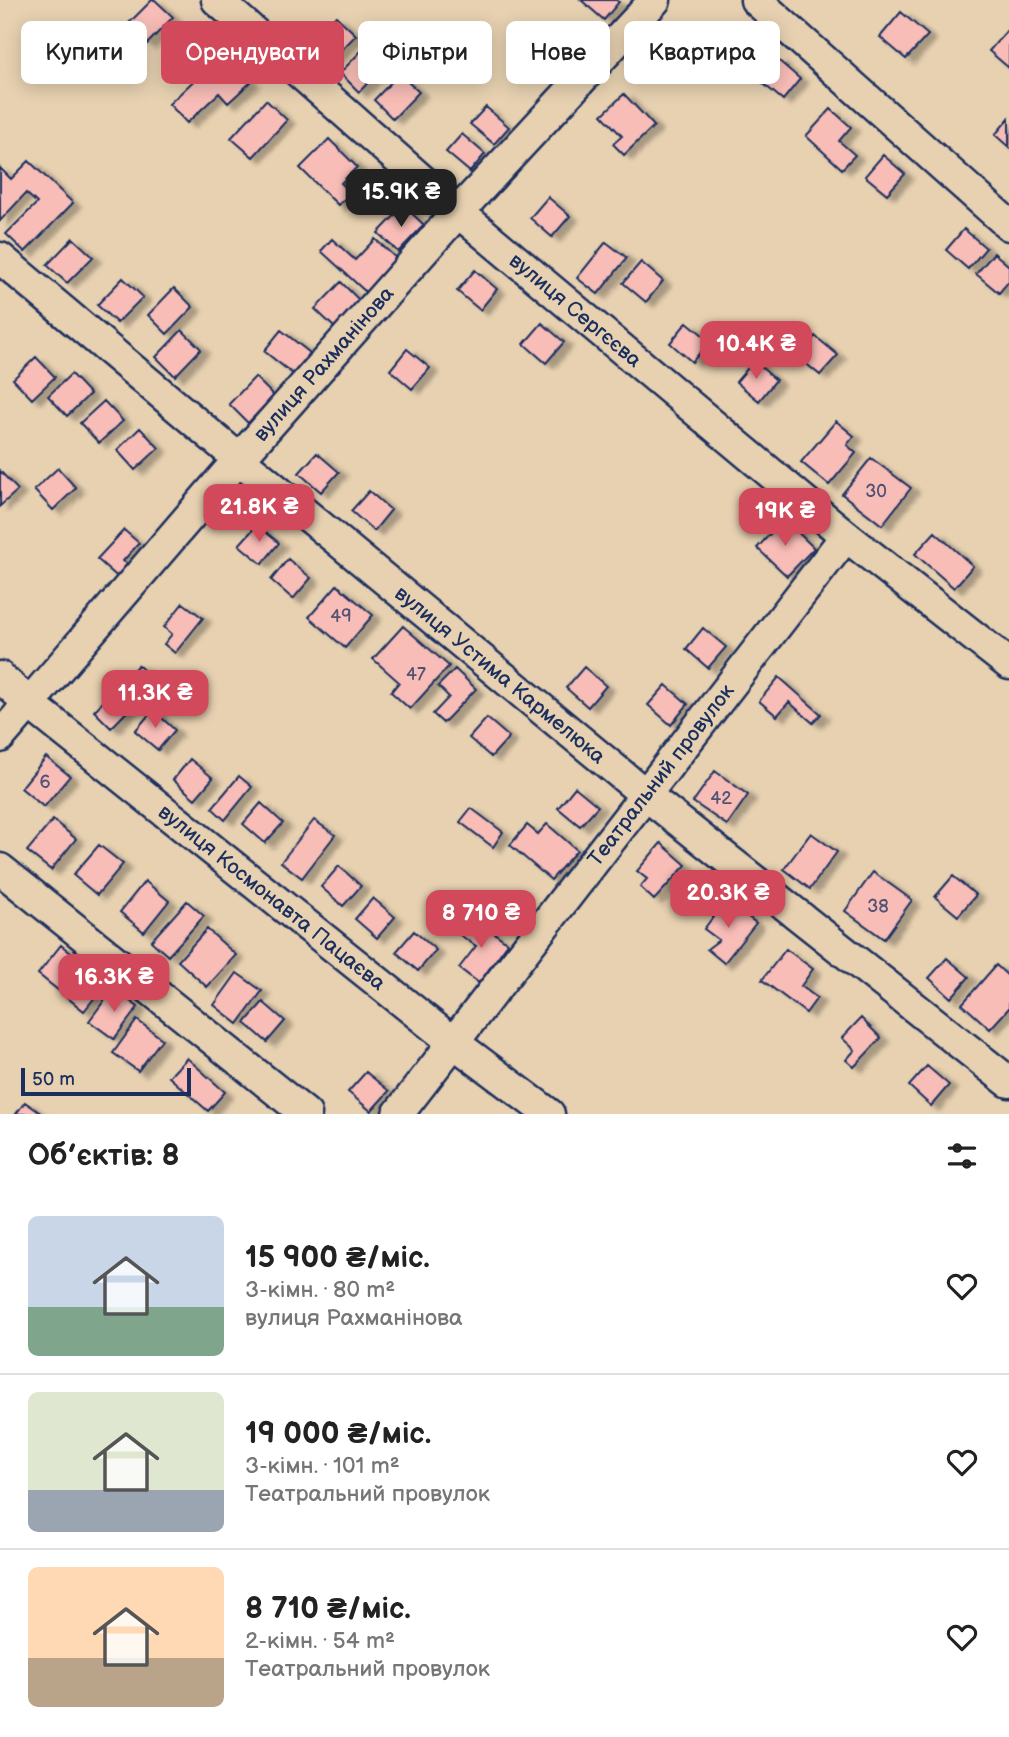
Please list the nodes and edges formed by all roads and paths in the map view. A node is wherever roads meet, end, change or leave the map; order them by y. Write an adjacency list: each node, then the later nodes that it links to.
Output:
1 (217, 0): 4 (street, вулиця Сергєєва)
2 (655, 0): 4 (street, вулиця Рахманінова)
3 (756, 0): 5 (street)
4 (458, 212): 7 (street, вулиця Рахманінова); 8 (street, вулиця Сергєєва)
5 (1009, 225)
6 (0, 258): 7 (street, вулиця Устима Кармелюка)
7 (239, 459): 11 (street, вулиця Рахманінова); 13 (street, вулиця Устима Кармелюка)
8 (846, 536): 9 (street, вулиця Сергєєва); 13 (street, Театральний провулок)
9 (1009, 664)
10 (0, 677): 11 (street, вулиця Космонавта Пацаєва)
11 (30, 704): 12 (street, вулиця Рахманінова); 15 (street, вулиця Космонавта Пацаєва)
12 (0, 737)
13 (646, 795): 15 (street, Театральний провулок); 16 (street, вулиця Устима Кармелюка)
14 (0, 869): 17 (street)
15 (453, 1042): 18 (street, Театральний провулок); 19 (street, вулиця Космонавта Пацаєва)
16 (1009, 1082)
17 (306, 1114)
18 (398, 1114)
19 (549, 1114)

